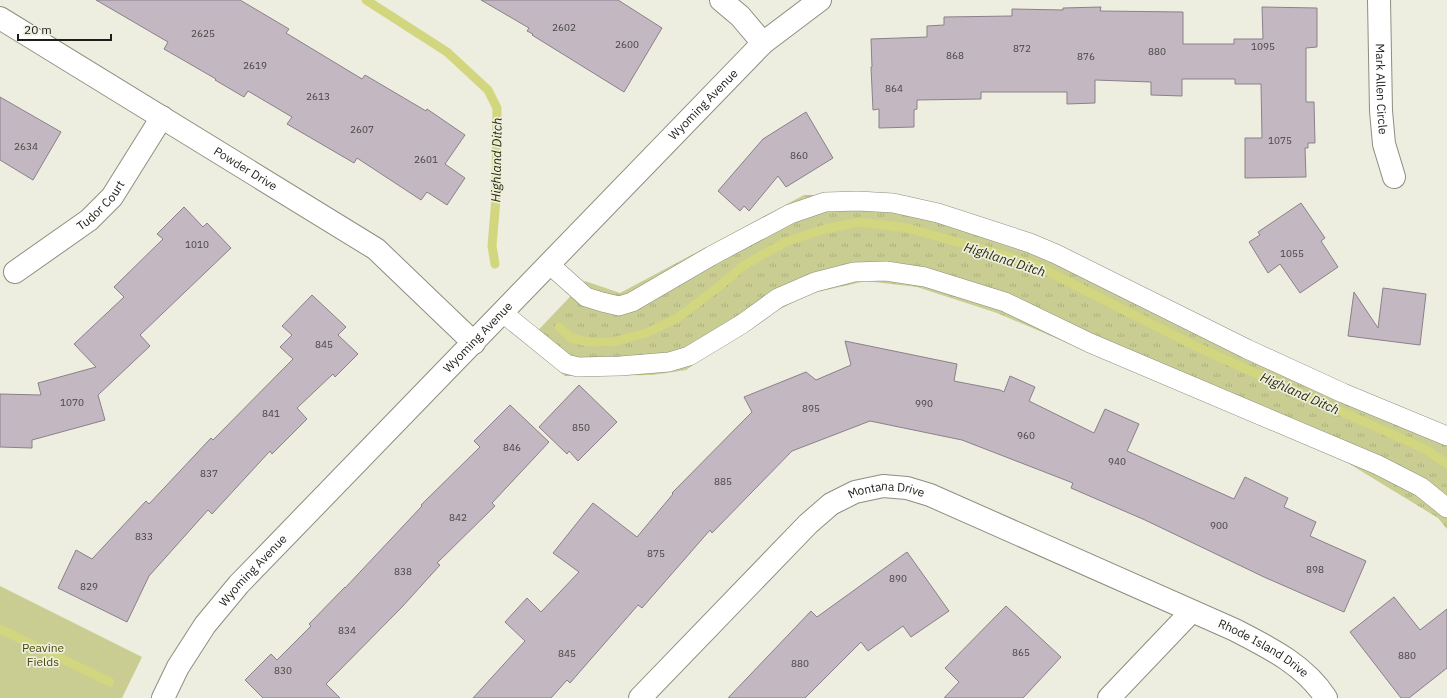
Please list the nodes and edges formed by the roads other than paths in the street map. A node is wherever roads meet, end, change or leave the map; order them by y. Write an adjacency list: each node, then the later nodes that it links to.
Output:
1 (721, 0): 5 (street)
2 (820, 0): 5 (street, Wyoming Avenue)
3 (1379, 0): 7 (street, Mark Allen Circle)
4 (0, 18): 6 (street, Powder Drive)
5 (763, 43): 8 (street, Wyoming Avenue)
6 (162, 117): 9 (street, Tudor Court); 11 (street, Powder Drive)
7 (1394, 177)
8 (549, 264): 10 (street, Wyoming Avenue); 12 (lane)
9 (15, 272)
10 (502, 313): 11 (street, Wyoming Avenue); 13 (lane)
11 (474, 342): 15 (street, Wyoming Avenue)
12 (1447, 436)
13 (1447, 508)
14 (1191, 612): 16 (street, Montana Drive); 17 (street); 18 (street, Rhode Island Drive)
15 (163, 698)
16 (640, 698)
17 (1109, 698)
18 (1326, 698)

